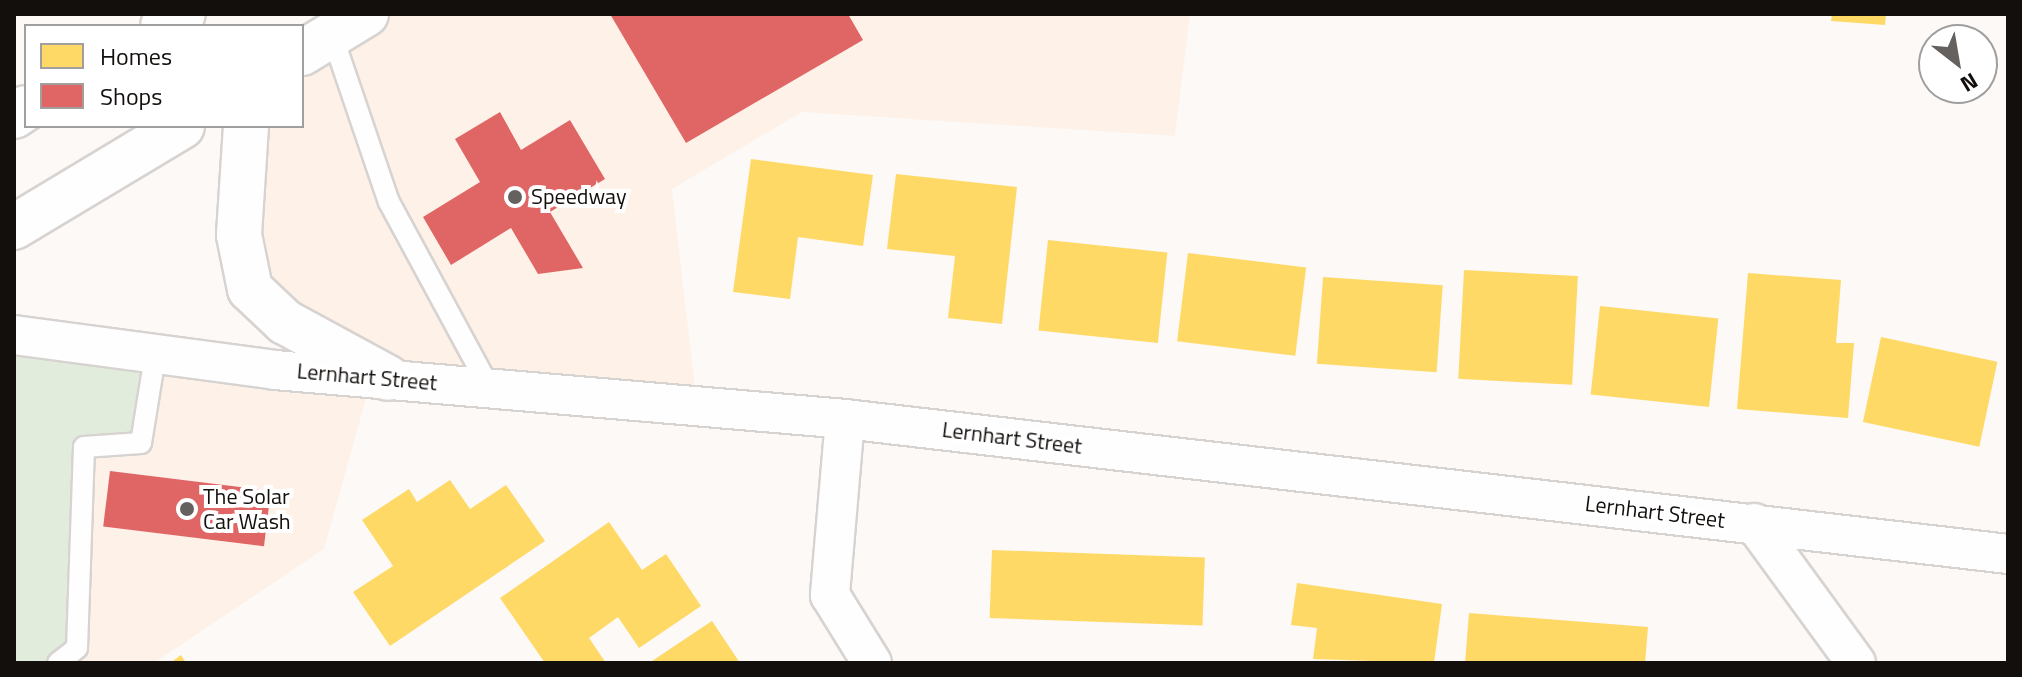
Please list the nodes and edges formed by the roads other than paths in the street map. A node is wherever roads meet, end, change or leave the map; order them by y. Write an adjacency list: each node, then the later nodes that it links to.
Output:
1 (333, 34): 8 (lane)
2 (179, 128): 4 (main road)
3 (246, 128): 7 (main road)
4 (14, 227)
5 (14, 335): 6 (street, Lernhart Street)
6 (155, 357): 7 (street, Lernhart Street); 12 (lane)
7 (388, 378): 8 (street, Lernhart Street)
8 (489, 387): 9 (street, Lernhart Street)
9 (845, 419): 10 (street, Lernhart Street); 13 (street)
10 (1754, 523): 11 (street, Lernhart Street); 14 (street)
11 (2008, 554)
12 (58, 663)
13 (872, 663)
14 (1856, 663)

